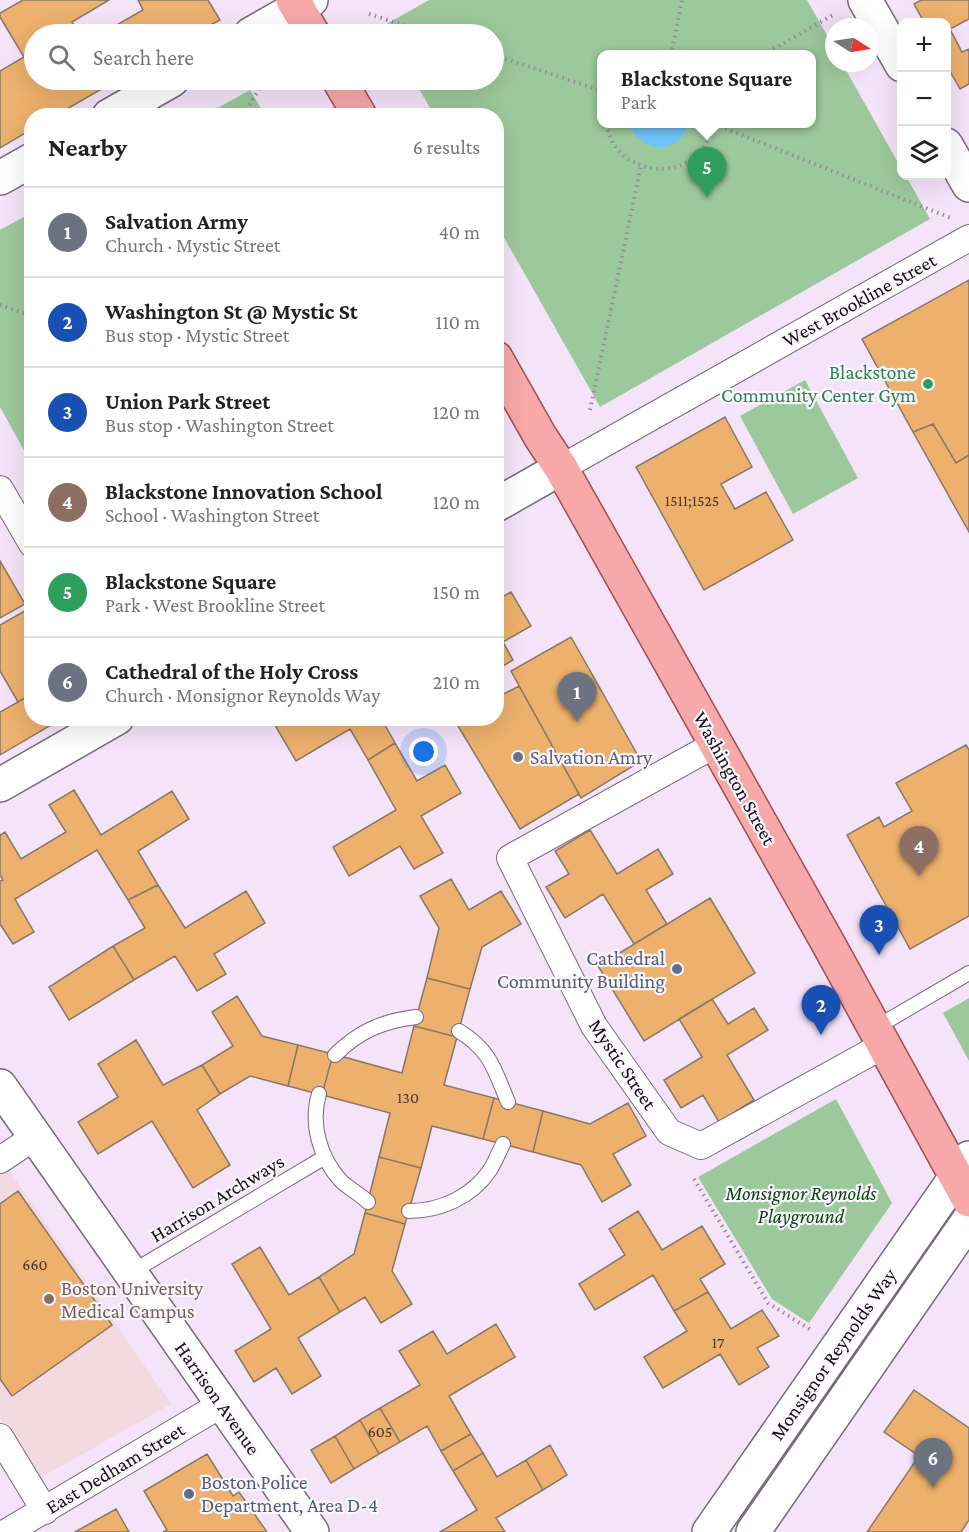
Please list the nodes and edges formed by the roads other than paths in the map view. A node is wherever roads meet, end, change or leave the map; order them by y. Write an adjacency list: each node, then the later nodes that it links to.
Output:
1 (865, 0): 4 (main road)
2 (304, 11): 3 (main road)
3 (274, 24)
4 (897, 56)
5 (154, 90): 7 (main road)
6 (345, 90): 8 (main road)
7 (123, 108)
8 (355, 108)
9 (951, 154): 12 (main road)
10 (24, 164): 11 (main road)
11 (0, 178)
12 (969, 185)
13 (969, 238): 15 (street, West Brookline Street)
14 (504, 372): 15 (main road, Washington Street)
15 (561, 468): 17 (main road); 20 (main road, Washington Street)
16 (0, 489): 18 (street)
17 (504, 500)
18 (24, 530)
19 (103, 726): 21 (main road)
20 (716, 744): 25 (main road, Washington Street); 25 (street, Mystic Street)
21 (0, 785)
22 (969, 973): 25 (lane)
23 (417, 1017): 26 (lane)
24 (459, 1031): 29 (lane)
25 (880, 1037): 34 (main road, Washington Street)
26 (335, 1055)
27 (0, 1086): 30 (main road, Harrison Avenue)
28 (319, 1094): 32 (lane)
29 (508, 1102)
30 (36, 1136): 33 (street); 38 (main road, Harrison Avenue)
31 (503, 1144): 36 (lane)
32 (324, 1157): 35 (lane); 38 (lane, Harrison Archways)
33 (0, 1160)
34 (965, 1178): 44 (main road, Monsignor Reynolds Way)
35 (368, 1202)
36 (409, 1211)
37 (969, 1220): 45 (main road, Monsignor Reynolds Way)
38 (129, 1273): 39 (main road, Harrison Avenue)
39 (222, 1404): 41 (street, East Dedham Street); 43 (main road, Harrison Avenue)
40 (0, 1437): 41 (street)
41 (45, 1511): 42 (street, East Dedham Street)
42 (7, 1532)
43 (312, 1532)
44 (709, 1532)
45 (753, 1532)

